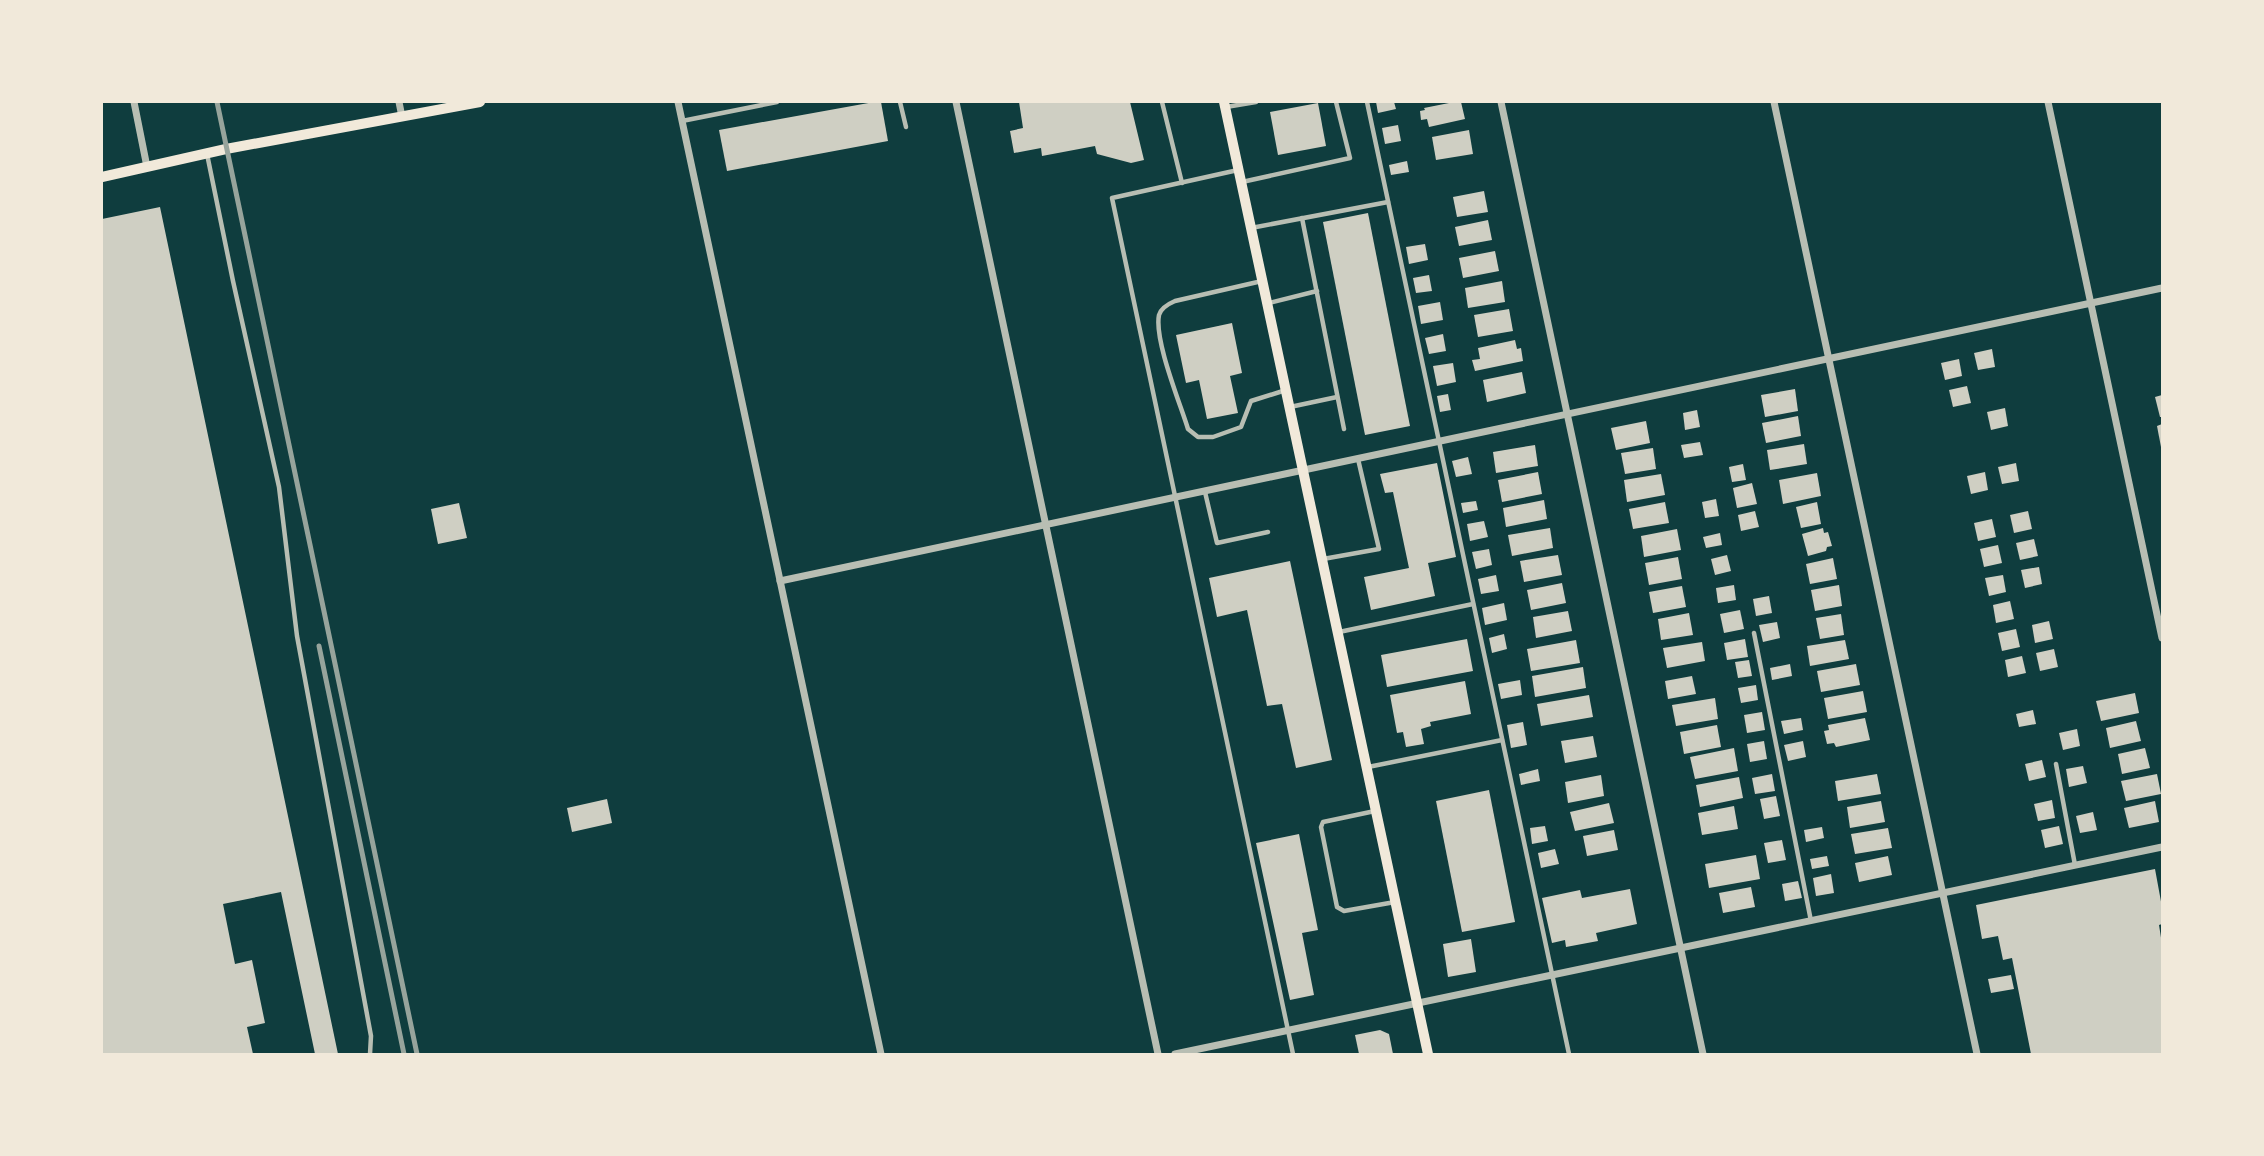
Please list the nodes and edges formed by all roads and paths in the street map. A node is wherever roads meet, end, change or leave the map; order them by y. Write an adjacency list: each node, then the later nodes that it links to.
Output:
1 (134, 102): 20 (street)
2 (399, 102): 16 (street)
3 (480, 102): 16 (main road)
4 (678, 102): 17 (street)
5 (778, 102): 17 (lane)
6 (900, 102): 18 (lane)
7 (956, 102): 43 (street)
8 (1162, 102): 23 (lane)
9 (1256, 102): 15 (lane)
10 (1336, 102): 21 (lane)
11 (1367, 102): 24 (lane)
12 (1501, 102): 36 (street)
13 (1774, 102): 32 (street)
14 (2048, 102): 31 (street)
15 (1225, 104): 21 (main road)
16 (402, 117): 19 (main road)
17 (682, 121): 46 (street)
18 (905, 127)
19 (207, 154): 20 (main road); 64 (lane)
20 (147, 167): 22 (main road)
21 (1240, 176): 23 (lane); 26 (main road)
22 (102, 177)
23 (1182, 183): 42 (lane)
24 (1388, 202): 25 (lane); 38 (lane)
25 (1302, 218): 26 (lane); 29 (lane)
26 (1251, 228): 27 (main road)
27 (1263, 281): 30 (main road); 33 (lane)
28 (2162, 288): 31 (street)
29 (1317, 291): 30 (lane); 34 (lane)
30 (1268, 303): 33 (main road)
31 (2090, 304): 32 (street); 50 (street)
32 (1829, 359): 36 (street); 57 (street)
33 (1286, 390): 35 (main road)
34 (1337, 397): 35 (lane); 37 (lane)
35 (1290, 407): 40 (main road)
36 (1567, 414): 38 (street); 60 (street)
37 (1344, 429)
38 (1439, 442): 39 (street); 47 (lane)
39 (1359, 459): 40 (street); 45 (lane)
40 (1304, 471): 41 (street); 45 (main road)
41 (1205, 492): 42 (street); 44 (lane)
42 (1175, 498): 43 (street); 63 (lane)
43 (1046, 526): 46 (street); 66 (street)
44 (1268, 532)
45 (1323, 559): 48 (main road)
46 (780, 581): 65 (street)
47 (1473, 604): 48 (lane); 51 (lane)
48 (1338, 632): 53 (main road)
49 (1754, 633): 59 (lane)
50 (2162, 638)
51 (1502, 740): 53 (lane); 61 (lane)
52 (2056, 764): 56 (lane)
53 (1367, 767): 54 (main road)
54 (1376, 811): 58 (main road); 58 (lane)
55 (2162, 847): 56 (street)
56 (2075, 865): 57 (street)
57 (1942, 893): 59 (street); 72 (street)
58 (1396, 901): 62 (main road)
59 (1811, 920): 60 (street)
60 (1680, 948): 61 (street); 71 (street)
61 (1552, 977): 62 (street); 70 (lane)
62 (1418, 1005): 63 (street); 69 (main road)
63 (1287, 1031): 67 (street); 68 (lane)
64 (370, 1055)
65 (881, 1055)
66 (1158, 1055)
67 (1175, 1055)
68 (1293, 1055)
69 (1428, 1055)
70 (1569, 1055)
71 (1703, 1055)
72 (1977, 1055)

